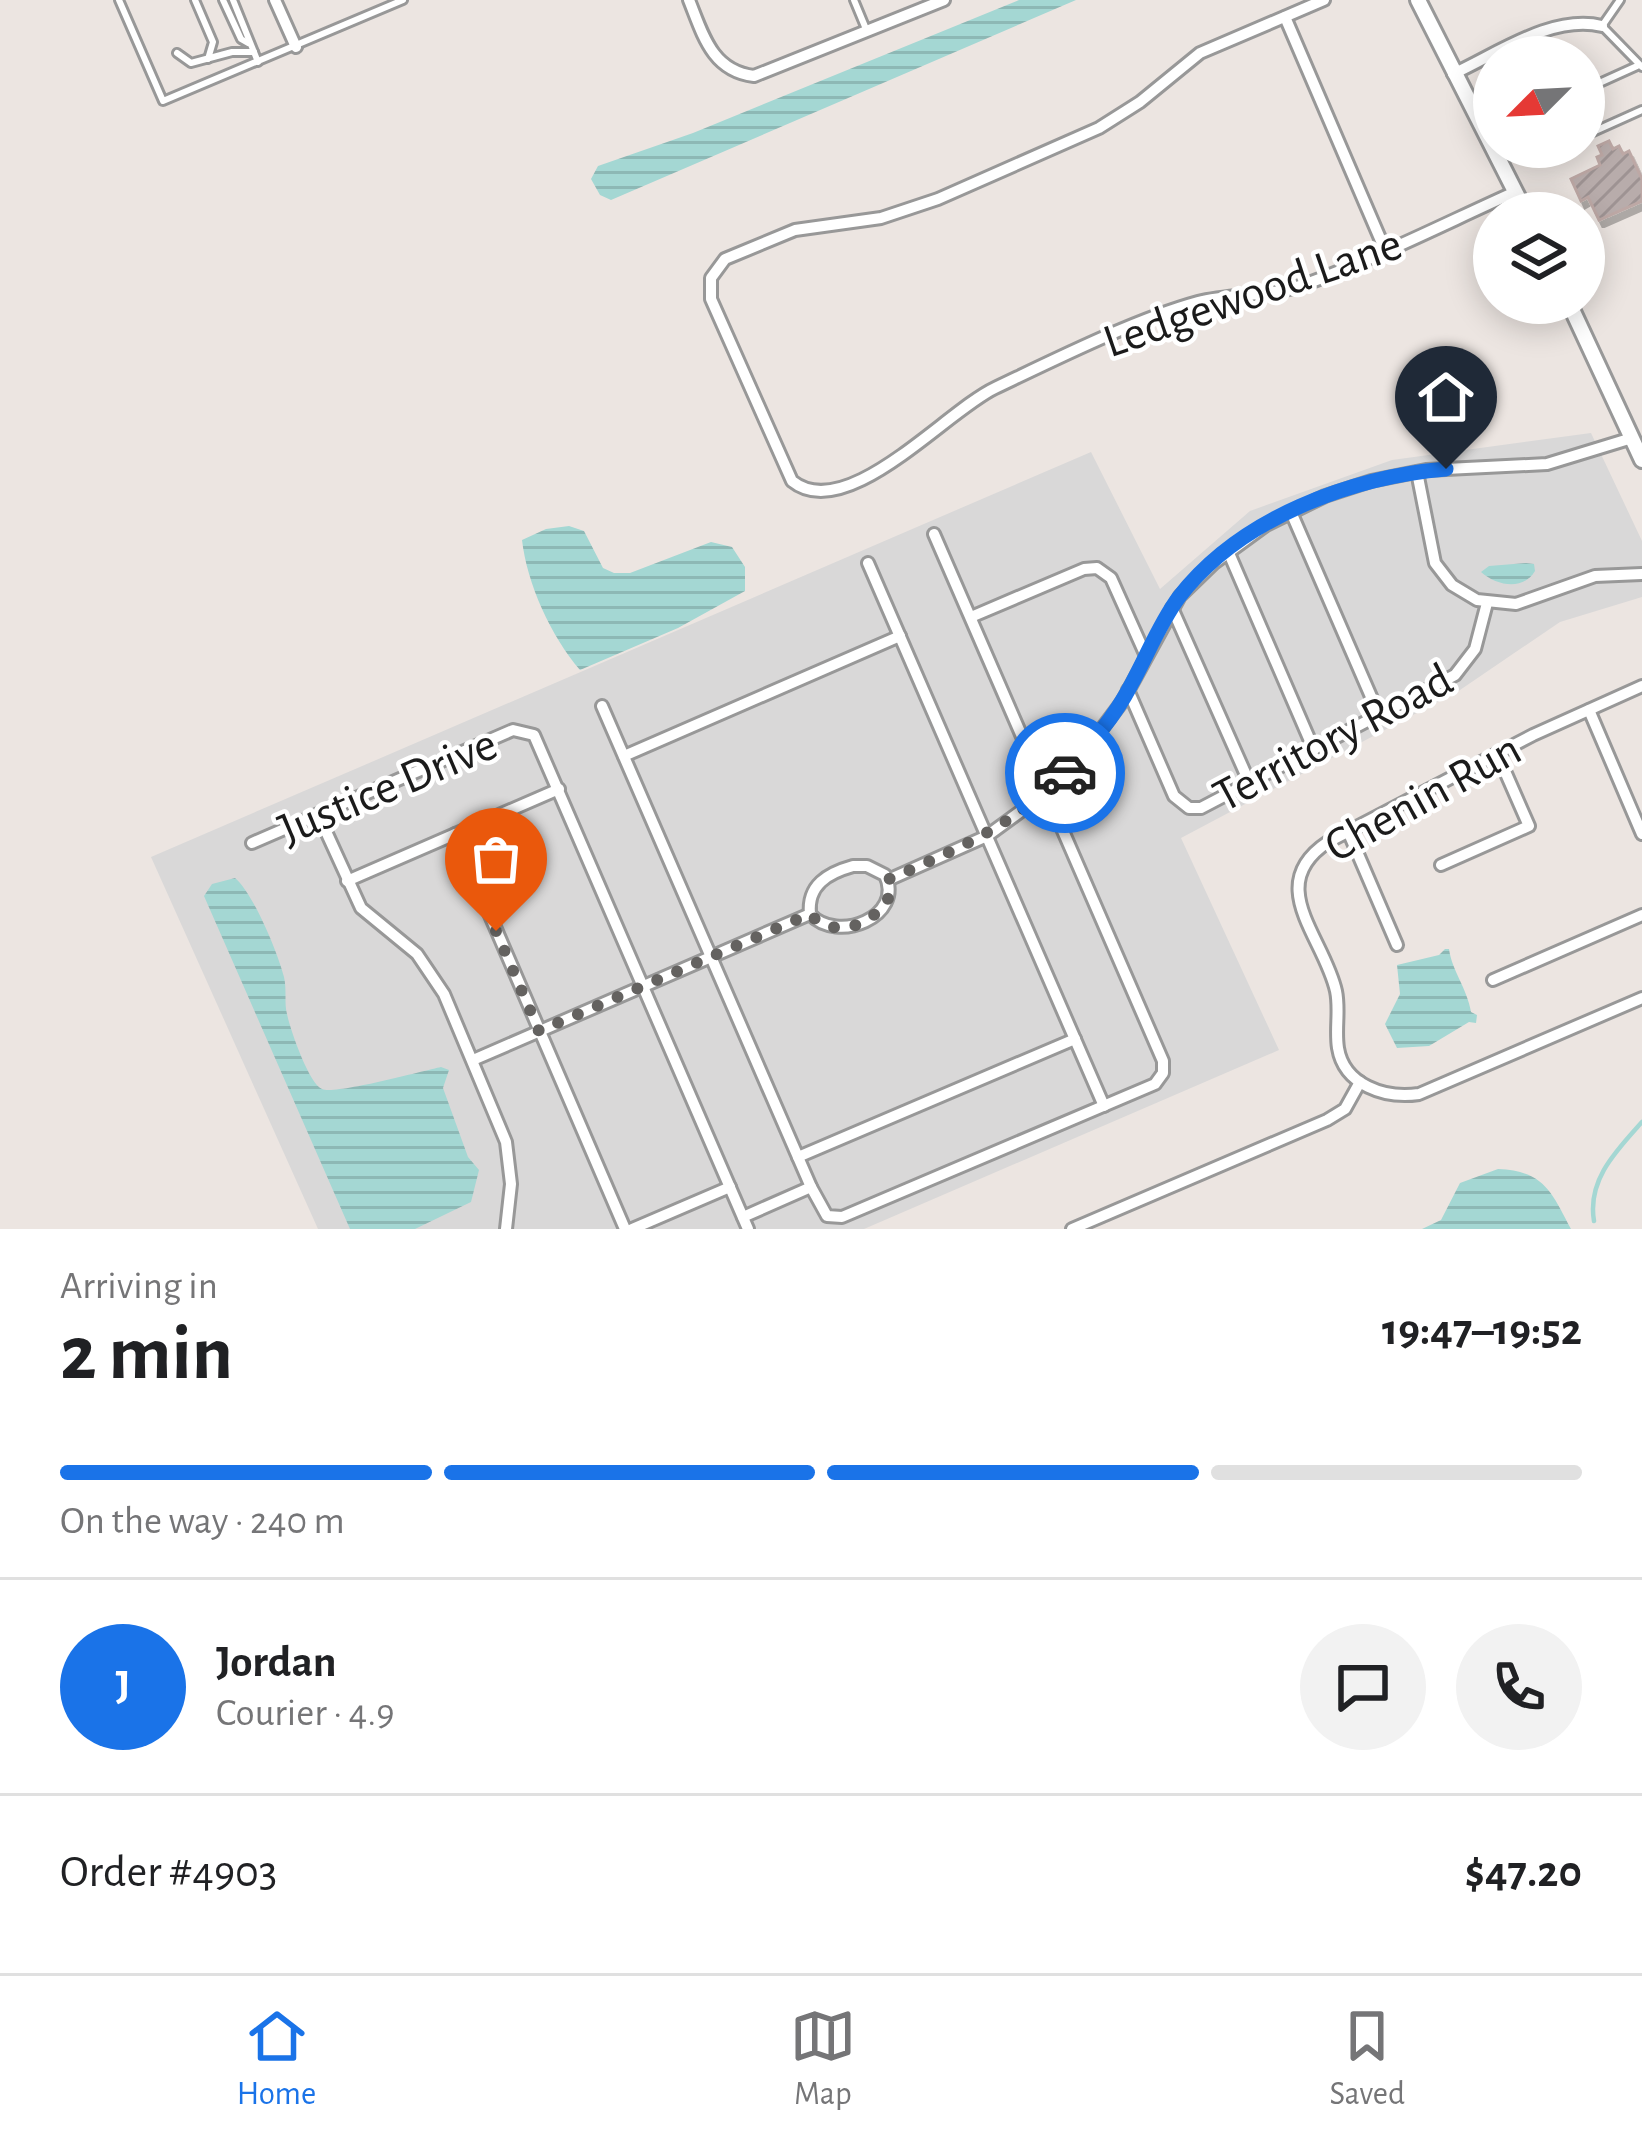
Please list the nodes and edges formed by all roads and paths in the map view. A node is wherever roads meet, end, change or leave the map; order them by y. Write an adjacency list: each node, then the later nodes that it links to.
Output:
1 (119, 0): 20 (lane)
2 (195, 0): 19 (lane)
3 (223, 0): 17 (lane)
4 (233, 0): 17 (lane)
5 (275, 0): 16 (street)
6 (403, 0): 16 (lane)
7 (689, 0): 15 (street)
8 (854, 0): 15 (lane)
9 (944, 0): 15 (street)
10 (1324, 0): 13 (street)
11 (1418, 0): 22 (street)
12 (1619, 0): 14 (lane)
13 (1285, 17): 28 (street); 28 (street, Ledgewood Lane)
14 (1602, 26): 21 (lane); 22 (street)
15 (868, 32)
16 (296, 46): 20 (lane)
17 (252, 48): 19 (lane); 20 (lane)
18 (177, 53): 19 (lane)
19 (208, 59)
20 (258, 62)
21 (1640, 66): 23 (lane)
22 (1453, 74): 26 (street)
23 (1605, 81)
24 (1642, 110): 25 (lane)
25 (1605, 127)
26 (1515, 192)
27 (1473, 211): 28 (street, Ledgewood Lane)
28 (1385, 250)
29 (1579, 324): 30 (street)
30 (1632, 438): 31 (street); 32 (street)
31 (1642, 460)
32 (1417, 472): 33 (street); 38 (street)
33 (1291, 512): 35 (street); 47 (street)
34 (934, 534): 40 (street)
35 (1228, 551): 39 (street); 48 (street)
36 (868, 562): 41 (street)
37 (1642, 574): 38 (street, Territory Road)
38 (1487, 603): 47 (street, Territory Road)
39 (1172, 608): 42 (street); 51 (street)
40 (971, 617): 42 (street); 53 (street)
41 (900, 636): 50 (street); 58 (street)
42 (1145, 656): 44 (street)
43 (1642, 686): 46 (street, Chenin Run)
44 (1128, 690): 51 (street, Territory Road); 53 (street)
45 (602, 706): 50 (street)
46 (1588, 710): 49 (street, Chenin Run); 57 (street)
47 (1379, 715): 48 (street, Territory Road)
48 (1314, 750): 51 (street, Territory Road)
49 (1497, 753): 55 (street, Chenin Run); 60 (street)
50 (624, 756): 66 (street)
51 (1250, 784)
52 (559, 788): 54 (street, Justice Drive); 56 (street); 68 (street, Justice Drive)
53 (1047, 791): 58 (street); 74 (street)
54 (318, 814): 59 (street, Justice Drive); 62 (street)
55 (1348, 831): 65 (street); 73 (street, Chenin Run)
56 (455, 834): 62 (street); 70 (street)
57 (1642, 834)
58 (987, 836): 61 (street); 71 (street)
59 (252, 843)
60 (1441, 865)
61 (887, 880): 63 (street); 63 (street)
62 (347, 881): 72 (street)
63 (810, 914): 66 (street)
64 (1642, 915): 67 (street)
65 (1397, 945)
66 (710, 957): 68 (street); 75 (street)
67 (1493, 980)
68 (644, 986): 70 (street); 76 (street, Justice Drive)
69 (1642, 998): 73 (street)
70 (539, 1031): 72 (street); 80 (street)
71 (1075, 1039): 74 (street); 75 (street)
72 (472, 1060): 79 (street)
73 (1360, 1082): 81 (street)
74 (1104, 1106): 77 (street)
75 (798, 1157): 77 (street)
76 (730, 1187): 78 (street, Justice Drive); 80 (street)
77 (811, 1187): 78 (street)
78 (746, 1223)
79 (506, 1229)
80 (628, 1229)
81 (1072, 1229)

